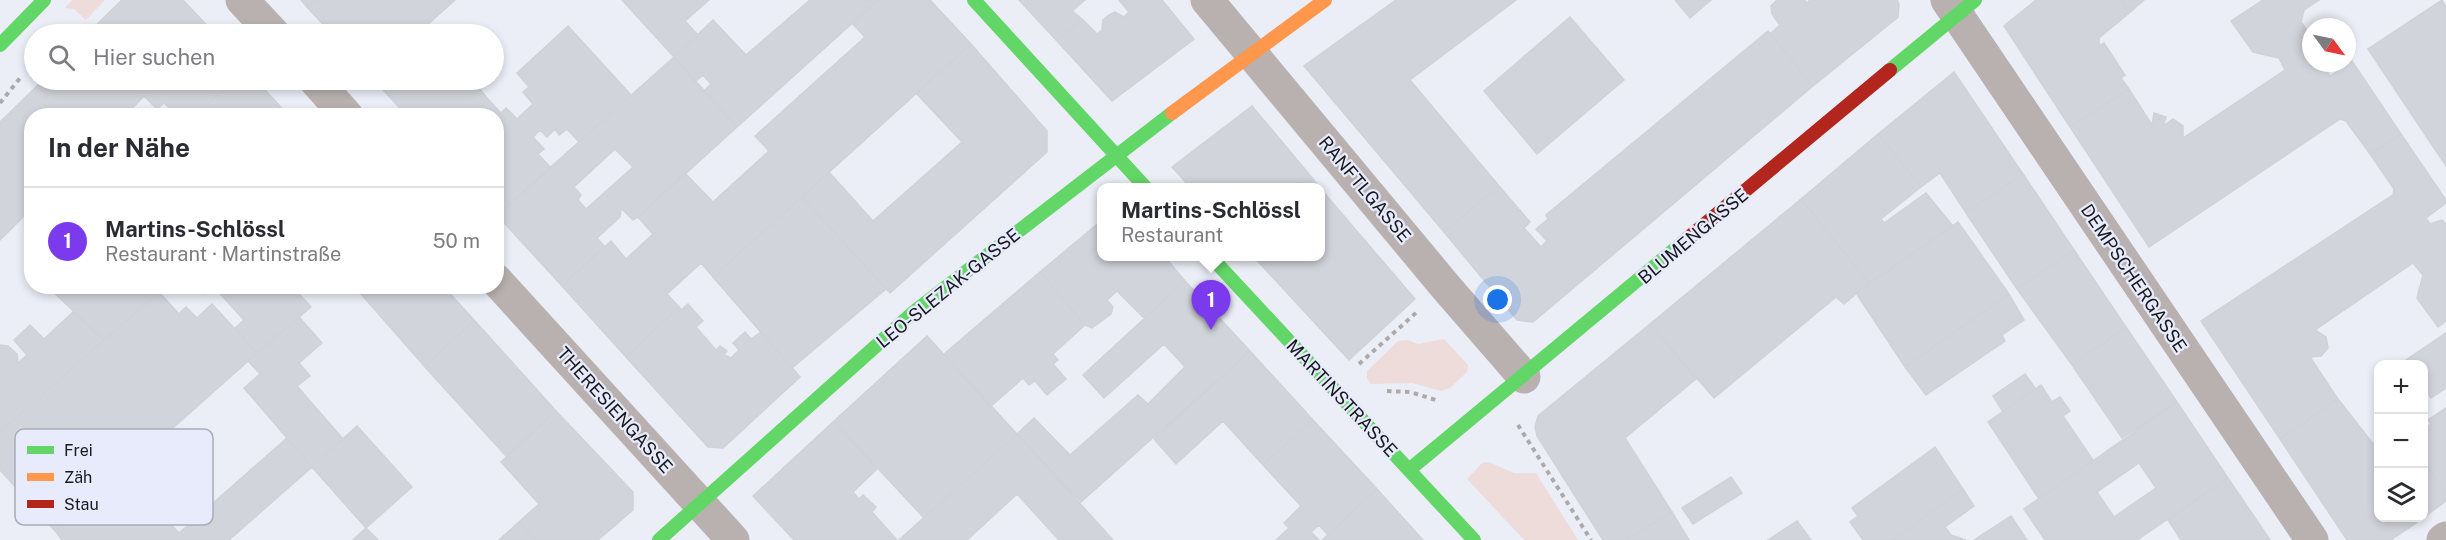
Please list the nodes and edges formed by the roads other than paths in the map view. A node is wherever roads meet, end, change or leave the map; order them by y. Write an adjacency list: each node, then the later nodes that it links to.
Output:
1 (44, 0): 8 (street)
2 (242, 0): 7 (street)
3 (974, 0): 12 (street)
4 (1207, 0): 9 (street, RANFTLGASSE)
5 (1325, 0): 9 (street, LEO-SLEZAK-GASSE)
6 (1960, 5): 16 (street, BLUMENGASSE); 22 (street, DEMPSCHERGASSE)
7 (265, 24)
8 (0, 45)
9 (1252, 53): 12 (street, LEO-SLEZAK-GASSE); 16 (street, RANFTLGASSE)
10 (324, 90): 11 (street)
11 (340, 108)
12 (1115, 154): 13 (street); 18 (street, LEO-SLEZAK-GASSE)
13 (1141, 183)
14 (1215, 261): 17 (street, MARTINSTRASSE)
15 (504, 289): 18 (street, THERESIENGASSE)
16 (1512, 386): 17 (street, BLUMENGASSE)
17 (1409, 470): 21 (street, MARTINSTRASSE)
18 (699, 503): 19 (street, LEO-SLEZAK-GASSE); 20 (street, THERESIENGASSE)
19 (659, 540)
20 (733, 540)
21 (1474, 540)
22 (2312, 540)

